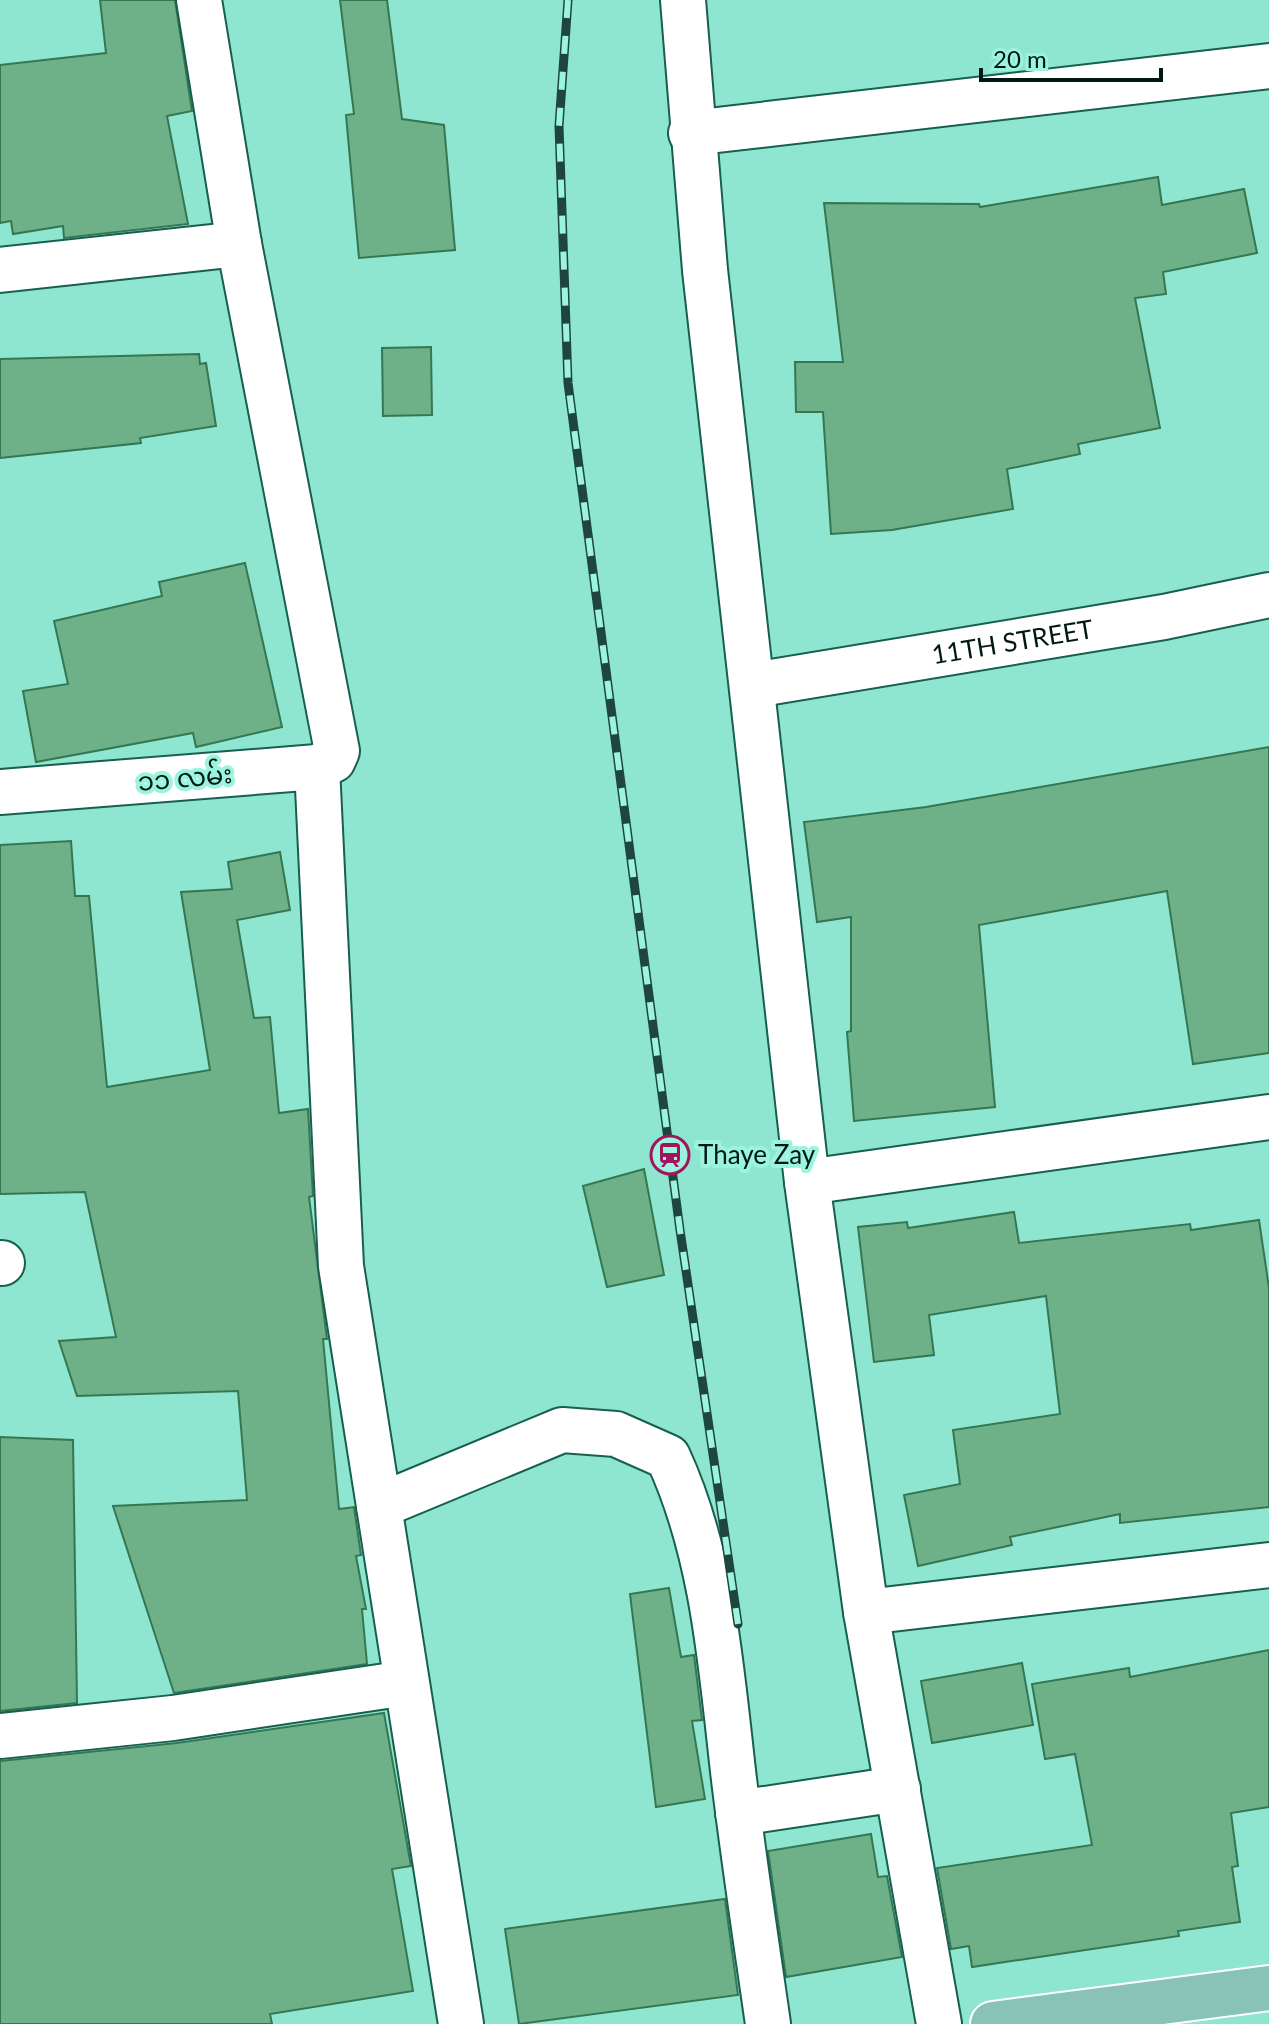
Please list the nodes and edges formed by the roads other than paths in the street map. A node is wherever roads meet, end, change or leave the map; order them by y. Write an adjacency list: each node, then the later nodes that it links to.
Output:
1 (199, 0): 5 (street)
2 (683, 0): 4 (street)
3 (1269, 66): 4 (street)
4 (691, 133): 8 (street)
5 (239, 244): 6 (street); 9 (street)
6 (0, 270)
7 (1269, 595): 8 (street, 11TH STREET)
8 (754, 685): 12 (street)
9 (317, 767): 10 (street, ၁၁ လမ်း); 13 (street)
10 (0, 792)
11 (1269, 1117): 12 (street)
12 (807, 1182): 15 (street)
13 (379, 1506): 16 (street); 19 (street)
14 (1269, 1565): 15 (street)
15 (866, 1612): 18 (street)
16 (406, 1683): 17 (street); 21 (street)
17 (0, 1736)
18 (898, 1789): 19 (street); 23 (street)
19 (738, 1813): 22 (street)
20 (1269, 1988): 24 (main road)
21 (461, 2024)
22 (768, 2024)
23 (939, 2024)
24 (993, 2024)

